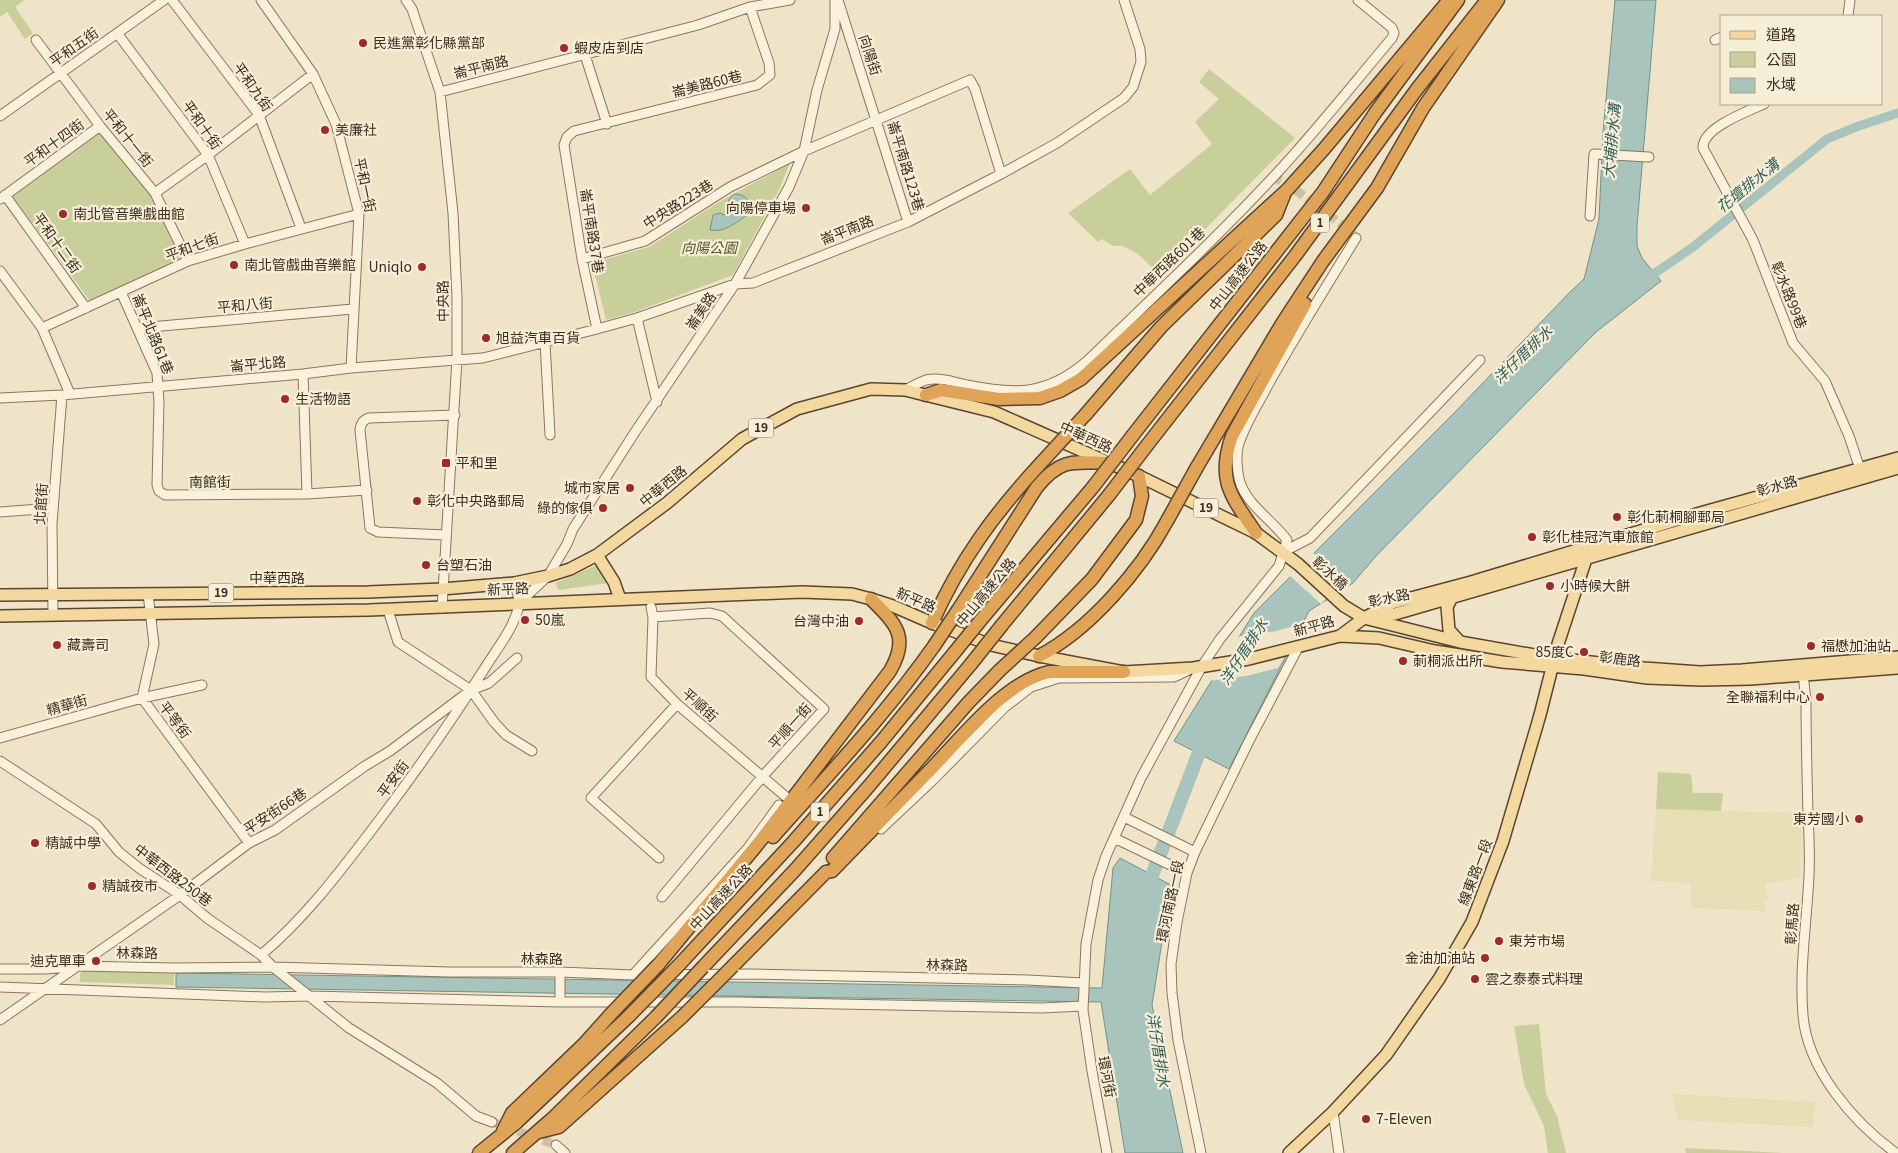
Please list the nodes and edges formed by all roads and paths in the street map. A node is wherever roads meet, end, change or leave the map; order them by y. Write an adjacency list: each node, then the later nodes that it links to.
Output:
1 (164, 0): 16 (street, 平和五街)
2 (172, 0): 23 (street, 平和九街)
3 (261, 0): 20 (street, 平和一街)
4 (406, 0): 21 (street, 中央路)
5 (790, 0): 14 (street, 崙平南路)
6 (837, 0): 25 (street, 向陽街); 28 (street, 崙美路)
7 (1124, 0): 31 (street, 崙平南路)
8 (1358, 0): 59 (street, 中華西路601巷)
9 (1448, 0): 33 (highway)
10 (1458, 0): 148 (highway, 中山高速公路 / 1, bridge)
11 (1487, 0): 147 (highway, 1, bridge)
12 (1498, 0): 32 (highway)
13 (1850, 0): 15 (street)
14 (750, 7): 18 (street, 崙平南路); 26 (street, 崙美路60巷)
15 (1848, 15)
16 (117, 33): 19 (street, 平和五街); 29 (street, 平和十街)
17 (36, 40): 19 (street, 平和十一街)
18 (586, 55): 21 (street, 崙平南路); 26 (street)
19 (61, 73): 24 (street, 平和五街); 27 (street, 平和十一街)
20 (313, 74): 23 (street); 36 (street, 平和一街)
21 (440, 92): 54 (street, 中央路)
22 (1762, 105): 69 (street, 彰水路99巷)
23 (258, 115): 29 (street); 39 (street, 平和九街)
24 (0, 116)
25 (877, 119): 28 (street, 中央路223巷); 31 (street, 中央路223巷); 38 (street, 崙平南路123巷)
26 (607, 124): 42 (street, 崙平南路37巷)
27 (100, 126): 34 (street, 平和十一街); 35 (street, 平和十四街)
28 (804, 151): 42 (street, 中央路223巷); 45 (street, 崙美路)
29 (208, 155): 34 (street); 41 (street, 平和十街)
30 (1646, 157): 37 (street)
31 (1001, 174): 38 (street, 崙平南路)
32 (1377, 188): 75 (highway); 103 (highway, bridge)
33 (1286, 190): 61 (highway); 99 (highway, bridge)
34 (155, 193): 43 (street, 平和十一街)
35 (3, 197): 47 (street, 平和十二街)
36 (360, 214): 39 (street, 平和七街); 48 (street, 平和一街)
37 (1590, 216)
38 (908, 222): 45 (street, 崙平南路)
39 (301, 228): 41 (street, 平和七街)
40 (1356, 238): 77 (street)
41 (245, 244): 43 (street, 平和七街)
42 (582, 259): 52 (street, 崙平南路37巷)
43 (188, 261): 46 (street, 平和七街)
44 (0, 271): 50 (street)
45 (735, 284): 49 (street, 崙平南路); 63 (street, 崙美路)
46 (121, 292): 47 (street, 平和七街); 51 (street, 崙平北路61巷)
47 (86, 308): 50 (street, 平和七街)
48 (353, 309): 51 (street, 平和八街); 56 (street, 平和一街)
49 (637, 318): 52 (street, 崙平南路); 63 (street)
50 (42, 328): 60 (street)
51 (139, 328): 58 (street, 崙平北路61巷)
52 (597, 329): 53 (street, 崙平南路)
53 (545, 342): 54 (street, 崙平南路); 65 (street)
54 (457, 359): 56 (street, 崙平北路); 64 (street, 中央路)
55 (1480, 360): 77 (street)
56 (351, 368): 57 (street, 崙平北路)
57 (302, 374): 58 (street, 崙平北路); 72 (street)
58 (159, 386): 60 (street, 崙平北路); 72 (street, 南館街)
59 (905, 390): 61 (main road, 中華西路 / 19); 79 (main road, 中華西路 / 19)
60 (66, 394): 62 (street, 崙平北路); 73 (street, 北館街)
61 (926, 395): 67 (main road, 中華西路 / 19)
62 (0, 398)
63 (657, 402): 81 (street, 崙美路)
64 (455, 416): 71 (street); 76 (street, 中央路)
65 (550, 435)
66 (1898, 458): 69 (main road, 彰水路 / 19)
67 (1108, 463): 70 (main road, 中華西路 / 19); 131 (highway, bridge)
68 (1898, 468): 69 (main road, 彰水路 / 19)
69 (1861, 473): 78 (main road, 彰水路 / 19)
70 (1139, 476): 75 (main road, 中華西路 / 19); 127 (highway, bridge)
71 (367, 490): 72 (street, 南館街); 76 (street)
72 (307, 494)
73 (54, 508): 74 (street); 84 (street, 北館街)
74 (0, 512)
75 (1256, 533): 77 (main road, 中華西路 / 19)
76 (446, 535): 83 (street, 中央路)
77 (1283, 552): 80 (main road, 中華西路 / 19); 107 (street, 環河街)
78 (1586, 553): 87 (main road, 彰水路 / 19); 98 (main road, 彰水路 / 19); 106 (main road, 線東路一段)
79 (597, 555): 81 (main road, 中華西路 / 19); 88 (main road)
80 (1298, 564): 98 (main road, 彰水橋 / 19)
81 (548, 576): 82 (main road, 中華西路 / 19); 90 (street, 崙美路)
82 (514, 583): 83 (main road, 中華西路 / 19); 90 (street)
83 (442, 589): 85 (main road, 中華西路 / 19); 92 (street, 中央路)
84 (53, 594): 85 (main road, 中華西路 / 19); 86 (main road, 中華西路 / 19); 95 (street, 北館街)
85 (148, 594): 94 (street, 平等街)
86 (0, 595)
87 (1452, 597): 98 (main road, 彰水路 / 19); 101 (main road)
88 (620, 599): 89 (main road, 新平路 / 19); 90 (main road, 新平路 / 19)
89 (871, 599): 99 (main road, 新平路 / 19); 131 (highway)
90 (519, 603): 92 (main road, 新平路 / 19); 112 (street, 平安街)
91 (651, 607): 97 (street, 平順街)
92 (442, 608): 93 (main road, 19)
93 (388, 610): 94 (main road, 19); 112 (street)
94 (150, 614): 95 (main road, 19); 113 (street, 平等街)
95 (53, 615): 96 (main road, 19)
96 (0, 616)
97 (653, 617): 114 (street, 平順街); 118 (street, 平順一街)
98 (1364, 618): 100 (main road, 新平路 / 19); 101 (main road, 彰鹿路)
99 (932, 623): 103 (main road, 新平路 / 19)
100 (1340, 636): 102 (main road, 新平路 / 19); 106 (main road, 彰鹿路)
101 (1460, 642): 106 (main road, 彰鹿路)
102 (1299, 646): 107 (main road, 新平路 / 19); 124 (street, 環河南路一段)
103 (1039, 656): 110 (main road, 新平路 / 19)
104 (1898, 657): 109 (main road, 彰鹿路)
105 (516, 658): 112 (street, 平安街66巷)
106 (1554, 662): 109 (main road, 彰鹿路); 145 (main road, 線東路一段)
107 (1198, 667): 110 (main road, 新平路 / 19); 121 (street, 環河街); 126 (street)
108 (1898, 668): 109 (main road, 彰鹿路)
109 (1800, 670): 157 (street, 彰馬路)
110 (1124, 672): 127 (highway)
111 (202, 685): 113 (street, 精華街)
112 (471, 690): 116 (street); 123 (street, 平安街66巷); 132 (street, 平安街)
113 (142, 698): 115 (street, 精華街); 123 (street, 平等街)
114 (677, 704): 118 (street, 平順街); 125 (street)
115 (0, 738)
116 (532, 751)
117 (0, 760): 129 (street, 中華西路250巷)
118 (762, 777): 119 (street, 平順街); 130 (street, 平順一街)
119 (785, 796)
120 (779, 805): 137 (street)
121 (1124, 817): 122 (street, 環河街); 124 (street)
122 (1114, 838): 128 (street); 138 (street, 環河街)
123 (249, 843): 129 (street, 平安街66巷)
124 (1195, 852): 128 (street, 環河南路一段)
125 (659, 858)
126 (848, 862)
127 (826, 872): 147 (highway, bridge)
128 (1187, 872): 154 (street, 環河南路一段)
129 (180, 895): 132 (street, 中華西路250巷); 133 (street, 平安街66巷)
130 (662, 897)
131 (702, 913): 148 (highway, bridge)
132 (261, 955): 134 (street)
133 (79, 966): 134 (street, 林森路); 135 (street, 林森路); 140 (street, 平安街66巷)
134 (274, 967): 136 (street, 林森路); 141 (street)
135 (0, 969)
136 (560, 974): 137 (street, 林森路); 142 (street)
137 (633, 975): 138 (street, 林森路)
138 (1083, 983): 143 (street, 環河街)
139 (0, 987): 140 (street)
140 (48, 988): 141 (street); 144 (street, 平安街66巷)
141 (309, 996): 142 (street); 146 (street)
142 (560, 999): 143 (street)
143 (1083, 1006): 153 (street, 環河街)
144 (0, 1020)
145 (1333, 1112): 155 (main road, 線東路一段); 156 (street)
146 (492, 1122)
147 (536, 1132): 151 (highway, 1)
148 (502, 1133): 150 (highway, 中山高速公路 / 1)
149 (556, 1145): 152 (street)
150 (479, 1153)
151 (513, 1153)
152 (565, 1153)
153 (1107, 1153)
154 (1201, 1153)
155 (1289, 1153)
156 (1339, 1153)
157 (1896, 1153)

